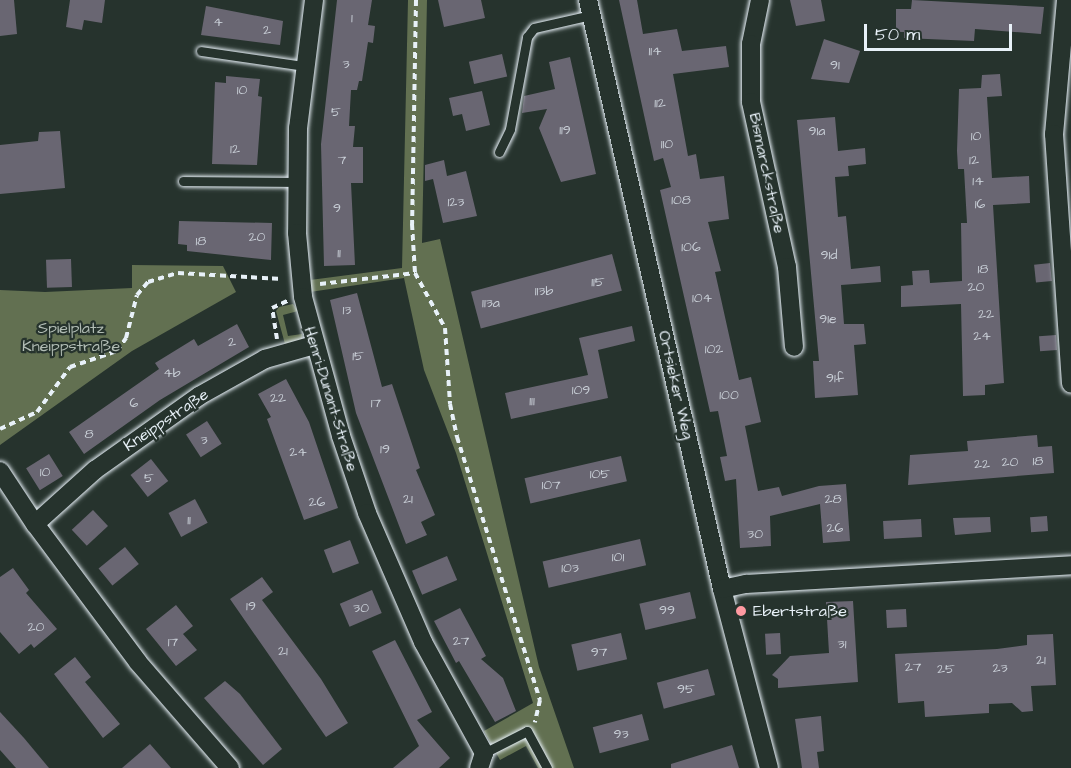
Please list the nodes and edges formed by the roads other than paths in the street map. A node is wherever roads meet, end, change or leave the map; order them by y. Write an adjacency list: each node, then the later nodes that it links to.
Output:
1 (314, 0): 6 (street, Henri-Dunant-Straße)
2 (760, 0): 11 (street, Bismarckstraße)
3 (1066, 0): 12 (street)
4 (589, 8): 7 (lane); 16 (street, Ortsieker Weg)
5 (201, 51): 6 (lane)
6 (304, 66): 9 (street, Henri-Dunant-Straße)
7 (499, 152)
8 (183, 181): 9 (lane)
9 (296, 182): 10 (street, Henri-Dunant-Straße)
10 (314, 345): 14 (street, Kneippstraße); 17 (street, Henri-Dunant-Straße)
11 (794, 347)
12 (1071, 383)
13 (0, 471): 14 (street)
14 (35, 524): 18 (street)
15 (1071, 565): 16 (street)
16 (722, 589): 20 (street, Ortsieker Weg)
17 (482, 760): 19 (lane)
18 (230, 768)
19 (547, 768)
20 (769, 768)

